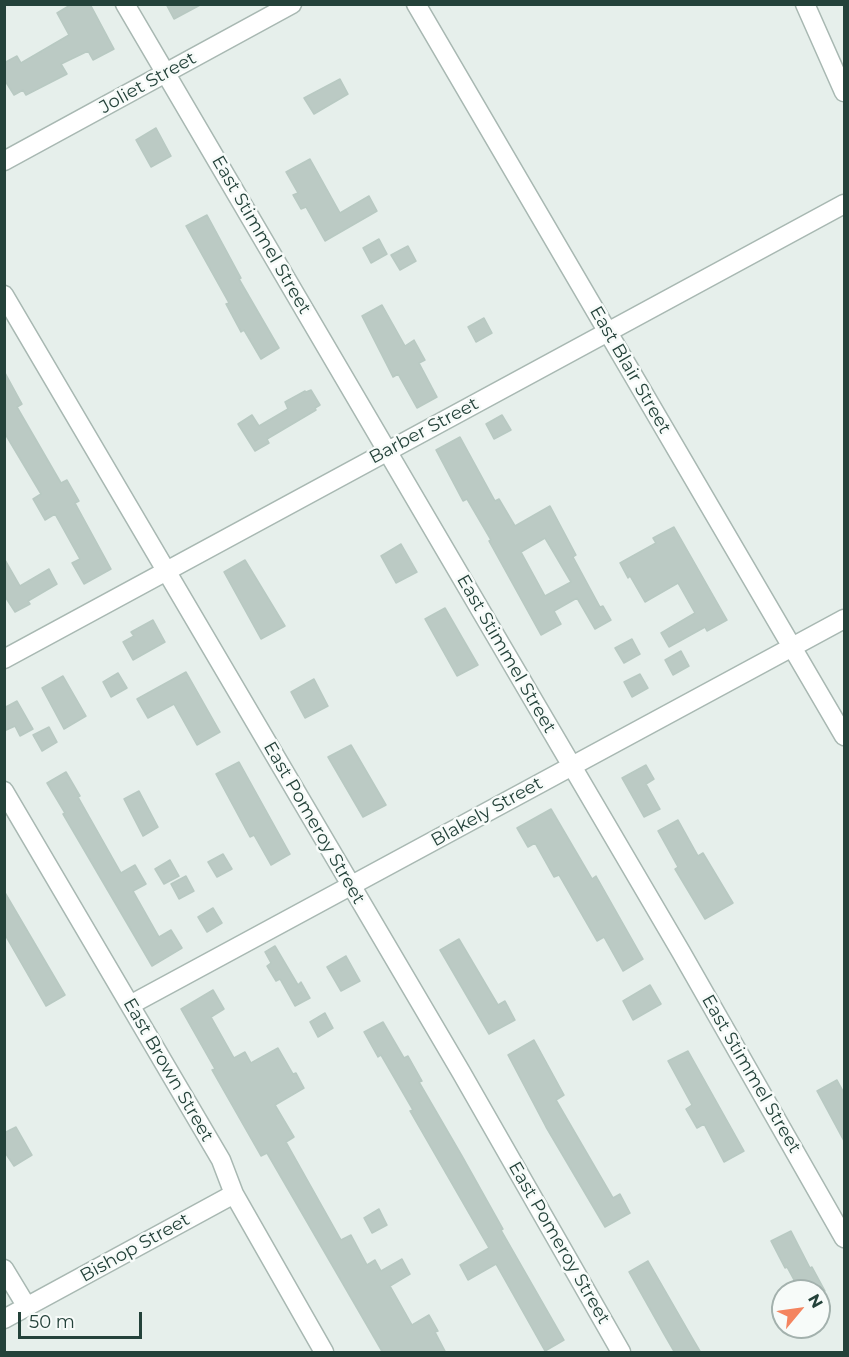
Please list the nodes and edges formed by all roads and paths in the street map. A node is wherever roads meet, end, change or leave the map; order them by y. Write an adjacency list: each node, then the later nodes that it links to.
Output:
1 (125, 4): 5 (street, East Stimmel Street)
2 (292, 4): 5 (street, Joliet Street)
3 (416, 4): 10 (street, East Blair Street)
4 (805, 4): 6 (street)
5 (165, 73): 7 (street, Joliet Street); 11 (street, East Stimmel Street)
6 (844, 92)
7 (4, 161)
8 (844, 204): 10 (street, Barber Street)
9 (4, 295): 12 (street, East Pomeroy Street)
10 (608, 332): 11 (street, Barber Street); 14 (street, East Blair Street)
11 (387, 451): 12 (street, Barber Street); 17 (street, East Stimmel Street)
12 (166, 571): 15 (street, Barber Street); 19 (street, East Pomeroy Street)
13 (844, 619): 14 (street, Blakely Street)
14 (792, 647): 16 (street, East Blair Street); 17 (street, Blakely Street)
15 (4, 659)
16 (844, 736)
17 (571, 766): 19 (street, Blakely Street); 22 (street, East Stimmel Street)
18 (4, 791): 20 (street, East Brown Street)
19 (351, 886): 20 (street, Blakely Street); 27 (street, East Pomeroy Street)
20 (130, 1005): 21 (street, East Brown Street)
21 (234, 1194): 24 (street, Bishop Street); 26 (street, East Brown Street)
22 (844, 1238)
23 (4, 1269): 24 (street)
24 (27, 1307): 25 (street, Bishop Street)
25 (4, 1319)
26 (324, 1353)
27 (621, 1353)

